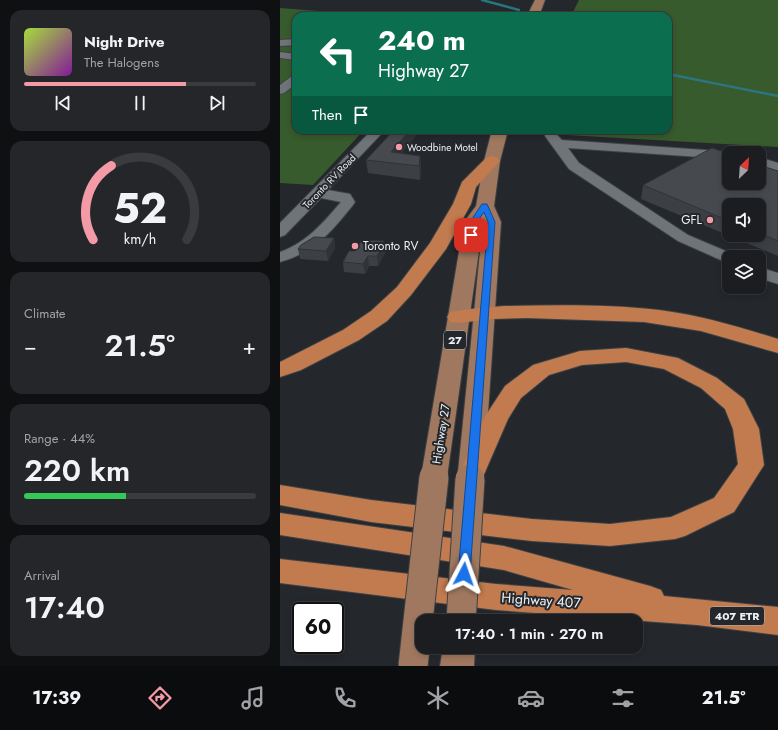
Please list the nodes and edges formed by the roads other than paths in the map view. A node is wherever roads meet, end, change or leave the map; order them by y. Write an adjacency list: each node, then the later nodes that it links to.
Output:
1 (540, 0): 2 (main road)
2 (535, 12)
3 (292, 42): 4 (lane)
4 (280, 43)
5 (280, 55): 6 (lane)
6 (292, 56)
7 (292, 81): 8 (lane)
8 (282, 87)
9 (375, 134): 17 (lane, Toronto RV Road)
10 (499, 134): 14 (main road, Highway 27 / 27)
11 (551, 134): 12 (lane)
12 (560, 144): 13 (lane); 20 (lane)
13 (722, 155)
14 (492, 161): 18 (main road, Highway 27 / 27); 27 (highway)
15 (766, 164): 16 (lane)
16 (778, 168)
17 (318, 193): 19 (lane, Toronto RV Road); 21 (lane)
18 (485, 206): 24 (main road, Highway 27 / 27); 25 (main road, Highway 27 / 27)
19 (280, 232)
20 (722, 255)
21 (280, 257)
22 (766, 275): 23 (lane)
23 (778, 279)
24 (484, 312): 25 (highway); 26 (highway); 28 (main road, Highway 27 / 27)
25 (458, 316): 36 (main road, Highway 27 / 27, bridge)
26 (778, 346)
27 (280, 370)
28 (470, 479): 29 (highway); 33 (main road, Highway 27 / 27, bridge)
29 (280, 495)
30 (280, 524): 32 (highway)
31 (280, 571): 32 (highway, Highway 407 / 407 ETR)
32 (697, 612): 34 (highway, Highway 407 / 407 ETR)
33 (460, 614)
34 (778, 621)
35 (458, 654): 37 (main road)
36 (413, 666)
37 (457, 666)

